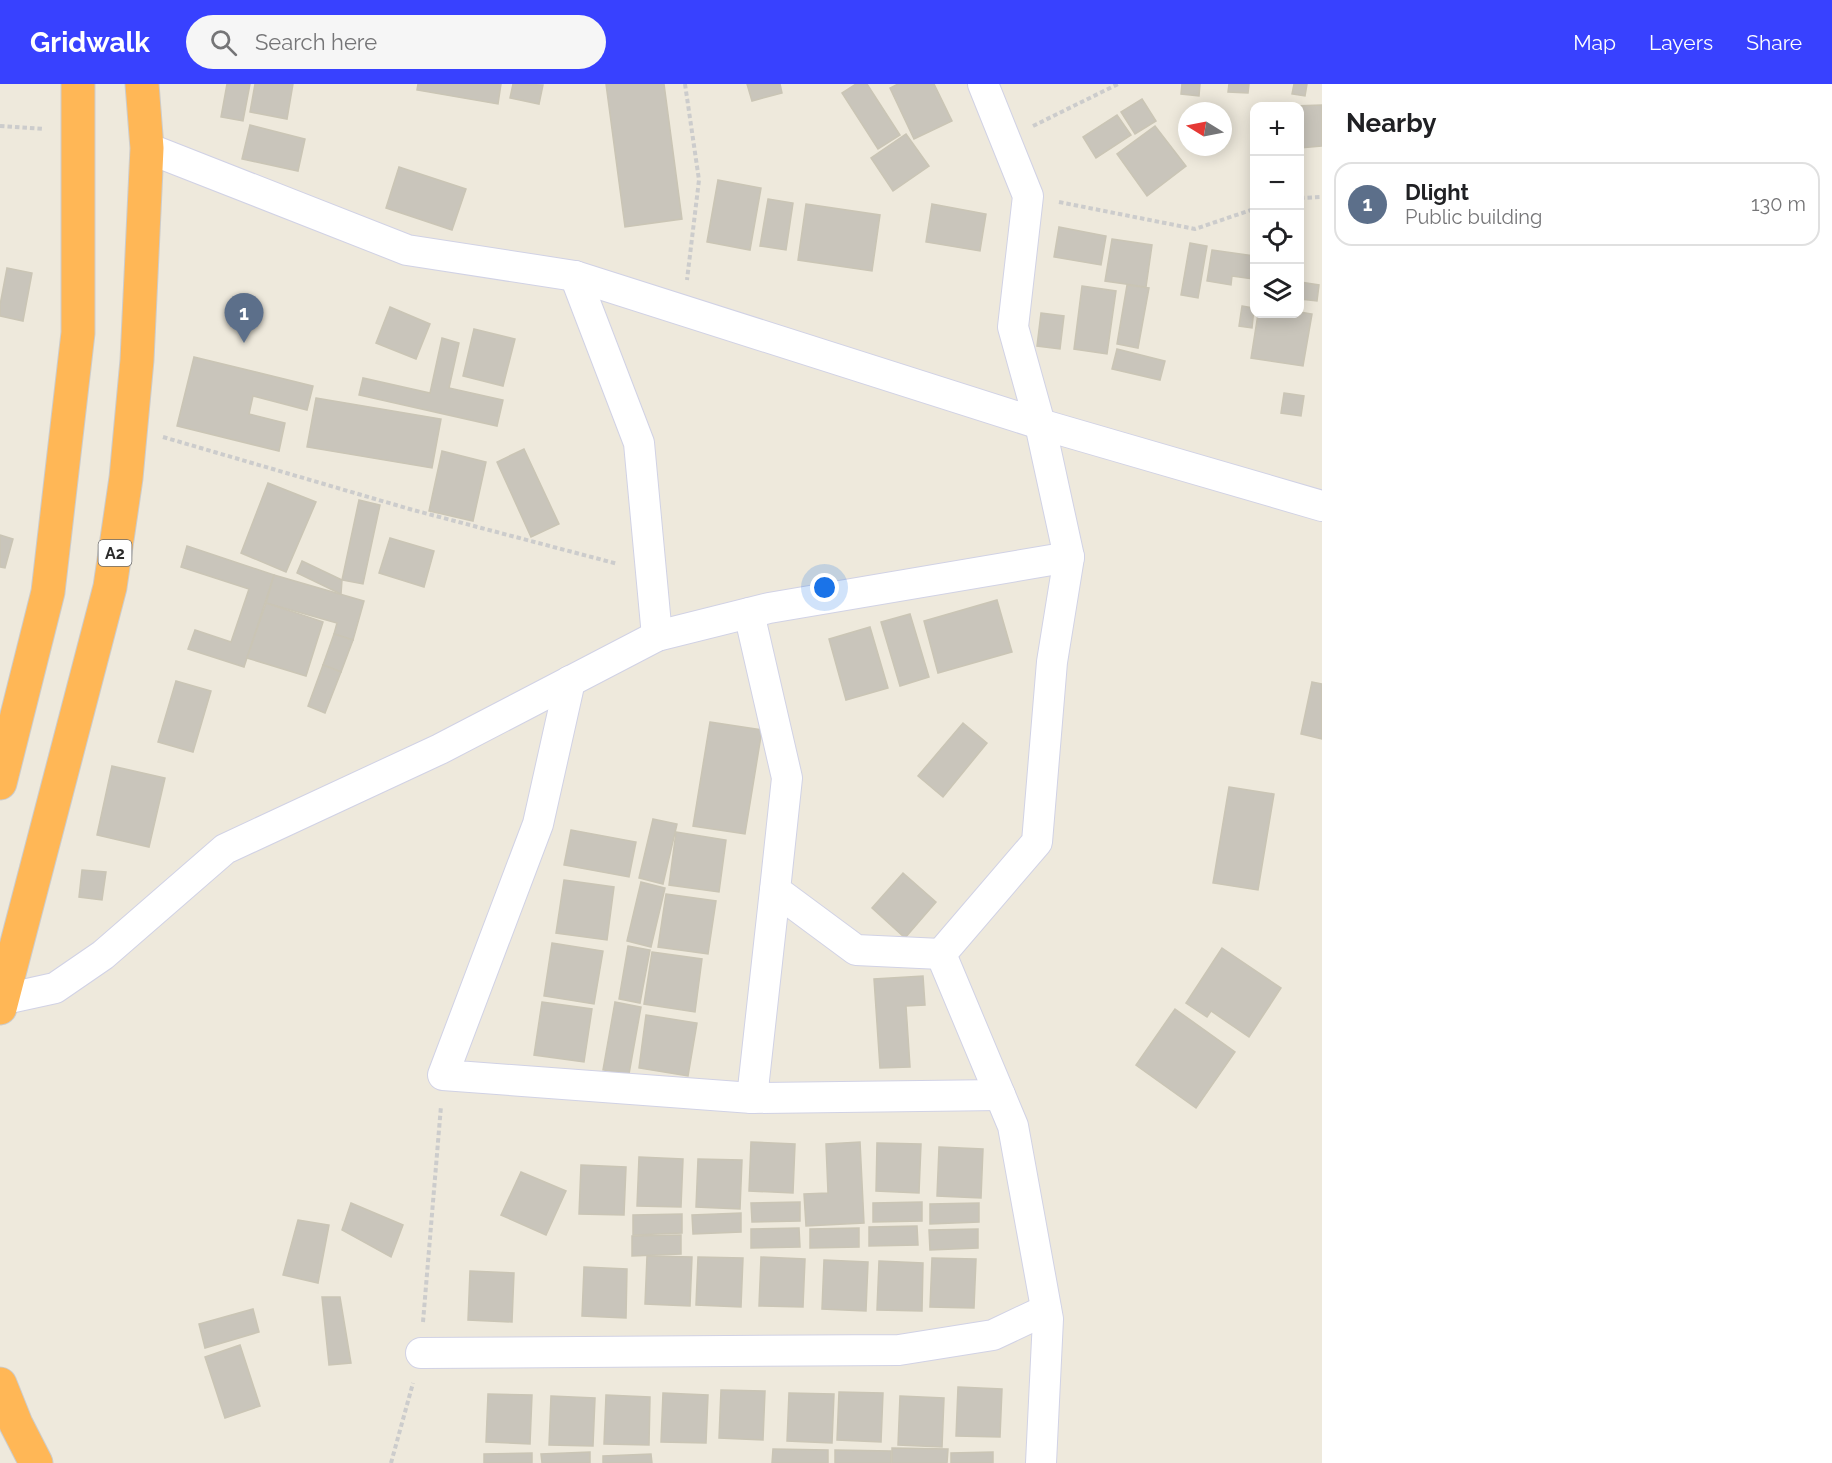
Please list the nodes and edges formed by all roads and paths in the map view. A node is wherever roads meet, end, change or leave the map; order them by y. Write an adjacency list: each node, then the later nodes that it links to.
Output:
1 (78, 84): 7 (highway)
2 (142, 84): 9 (highway, A2)
3 (685, 84): 15 (path)
4 (983, 84): 8 (street)
5 (1118, 84): 8 (path)
6 (0, 126): 7 (path)
7 (78, 131): 24 (highway)
8 (1006, 140): 10 (street)
9 (147, 148): 14 (street); 17 (highway, A2)
10 (1028, 196): 13 (path); 16 (street)
11 (1322, 197): 12 (path)
12 (1304, 198)
13 (1251, 210)
14 (575, 276): 15 (street); 20 (street)
15 (684, 311): 16 (street)
16 (1040, 424): 18 (street); 19 (street)
17 (131, 427): 20 (path); 27 (highway, A2)
18 (1322, 506)
19 (1069, 557): 21 (street); 26 (street)
20 (651, 573): 22 (street)
21 (748, 613): 22 (street); 25 (street)
22 (657, 636): 23 (street)
23 (570, 681): 27 (street); 28 (street)
24 (0, 783)
25 (774, 890): 26 (street); 30 (street)
26 (940, 954): 29 (street)
27 (1, 1003)
28 (443, 1075): 30 (street); 32 (path)
29 (1000, 1095): 30 (street); 31 (street)
30 (752, 1098)
31 (1046, 1310): 32 (street); 36 (street)
32 (421, 1353): 35 (path)
33 (0, 1383): 34 (highway)
34 (36, 1463)
35 (391, 1463)
36 (1041, 1463)

